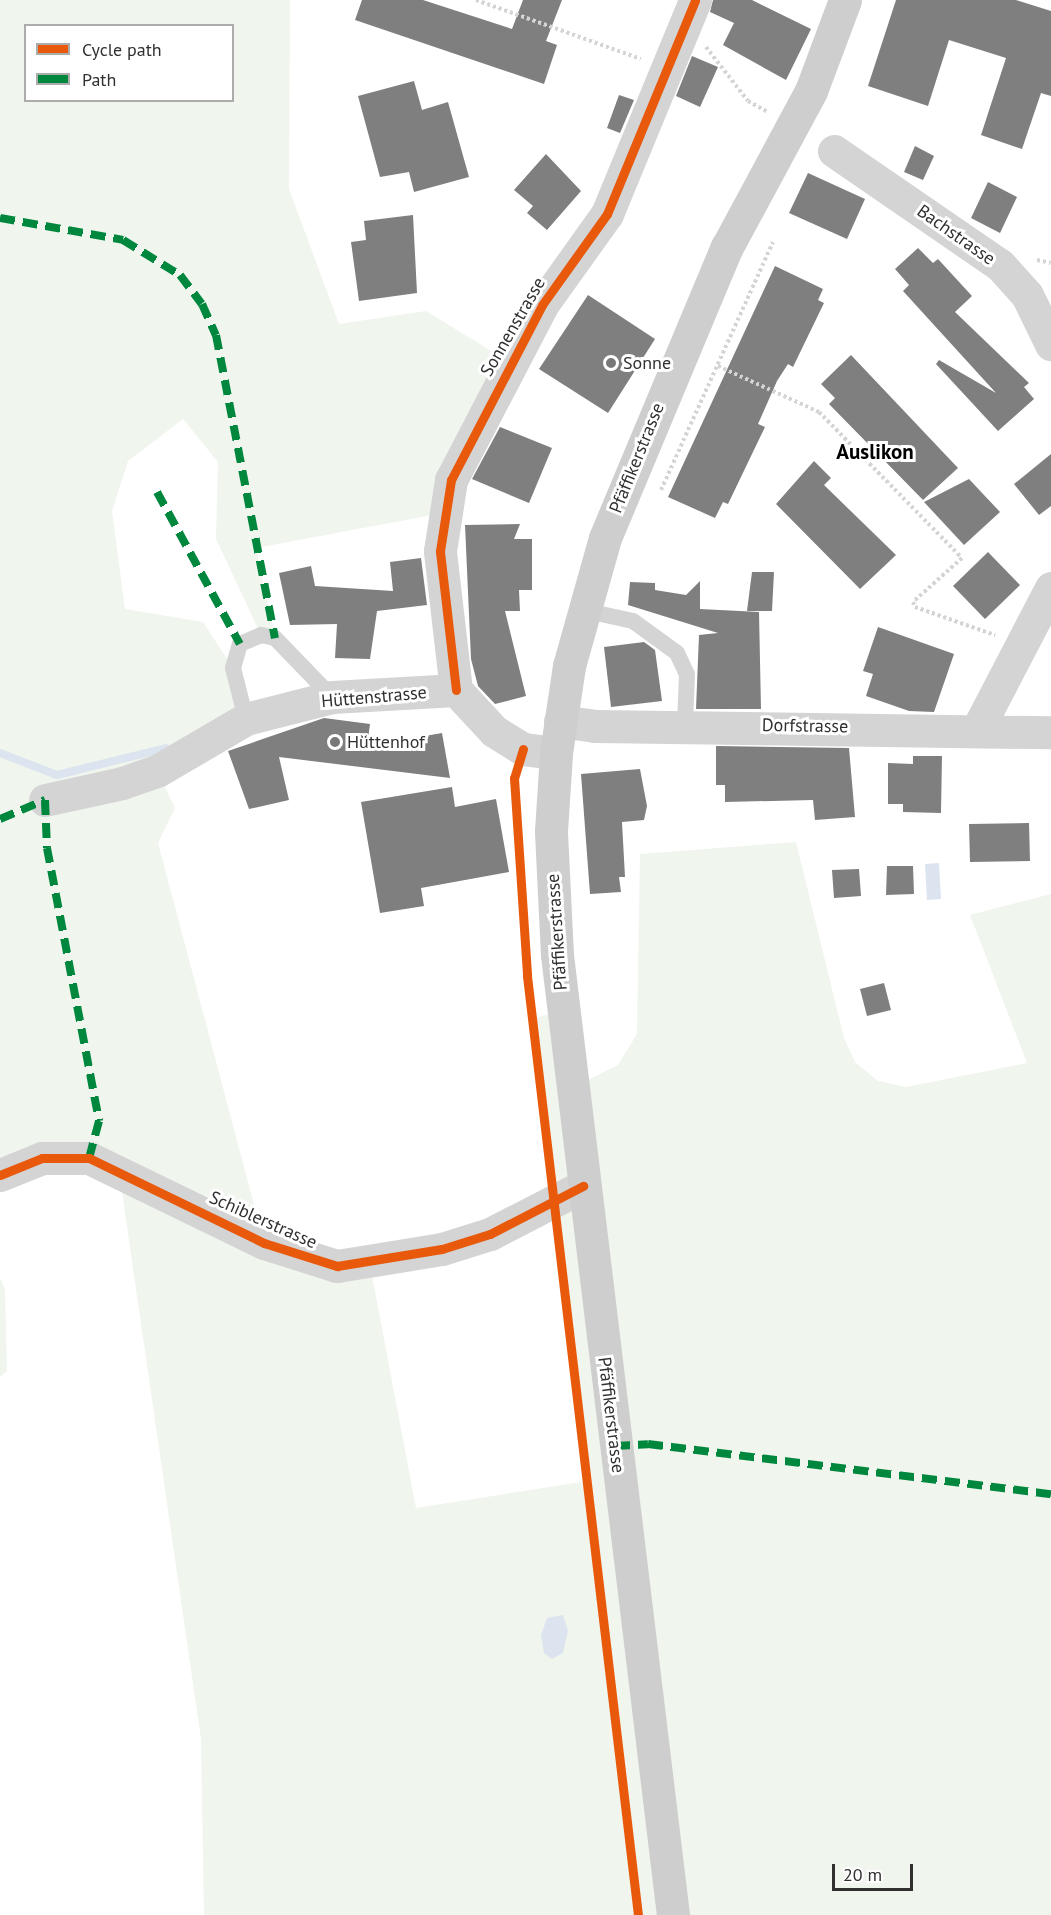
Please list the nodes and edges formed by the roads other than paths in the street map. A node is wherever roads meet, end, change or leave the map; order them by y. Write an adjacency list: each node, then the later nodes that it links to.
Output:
1 (845, 0): 6 (main road, Pfäffikerstrasse)
2 (688, 12): 7 (street, Sonnenstrasse)
3 (834, 151): 4 (street, Bachstrasse)
4 (1051, 344)
5 (1051, 588): 12 (street)
6 (583, 610): 10 (main road, Pfäffikerstrasse); 11 (lane)
7 (456, 690): 8 (street, Hüttenstrasse); 14 (street)
8 (332, 697): 9 (street, Hüttenstrasse); 9 (lane)
9 (246, 719): 15 (street, Hüttenstrasse)
10 (560, 721): 11 (street, Dorfstrasse); 14 (main road, Pfäffikerstrasse)
11 (685, 723): 12 (street, Dorfstrasse)
12 (977, 730): 13 (street, Dorfstrasse)
13 (1051, 732)
14 (556, 753): 17 (main road, Pfäffikerstrasse)
15 (45, 800)
16 (0, 1175): 17 (street, Schiblerstrasse)
17 (583, 1185): 18 (main road, Pfäffikerstrasse)
18 (673, 1915)

